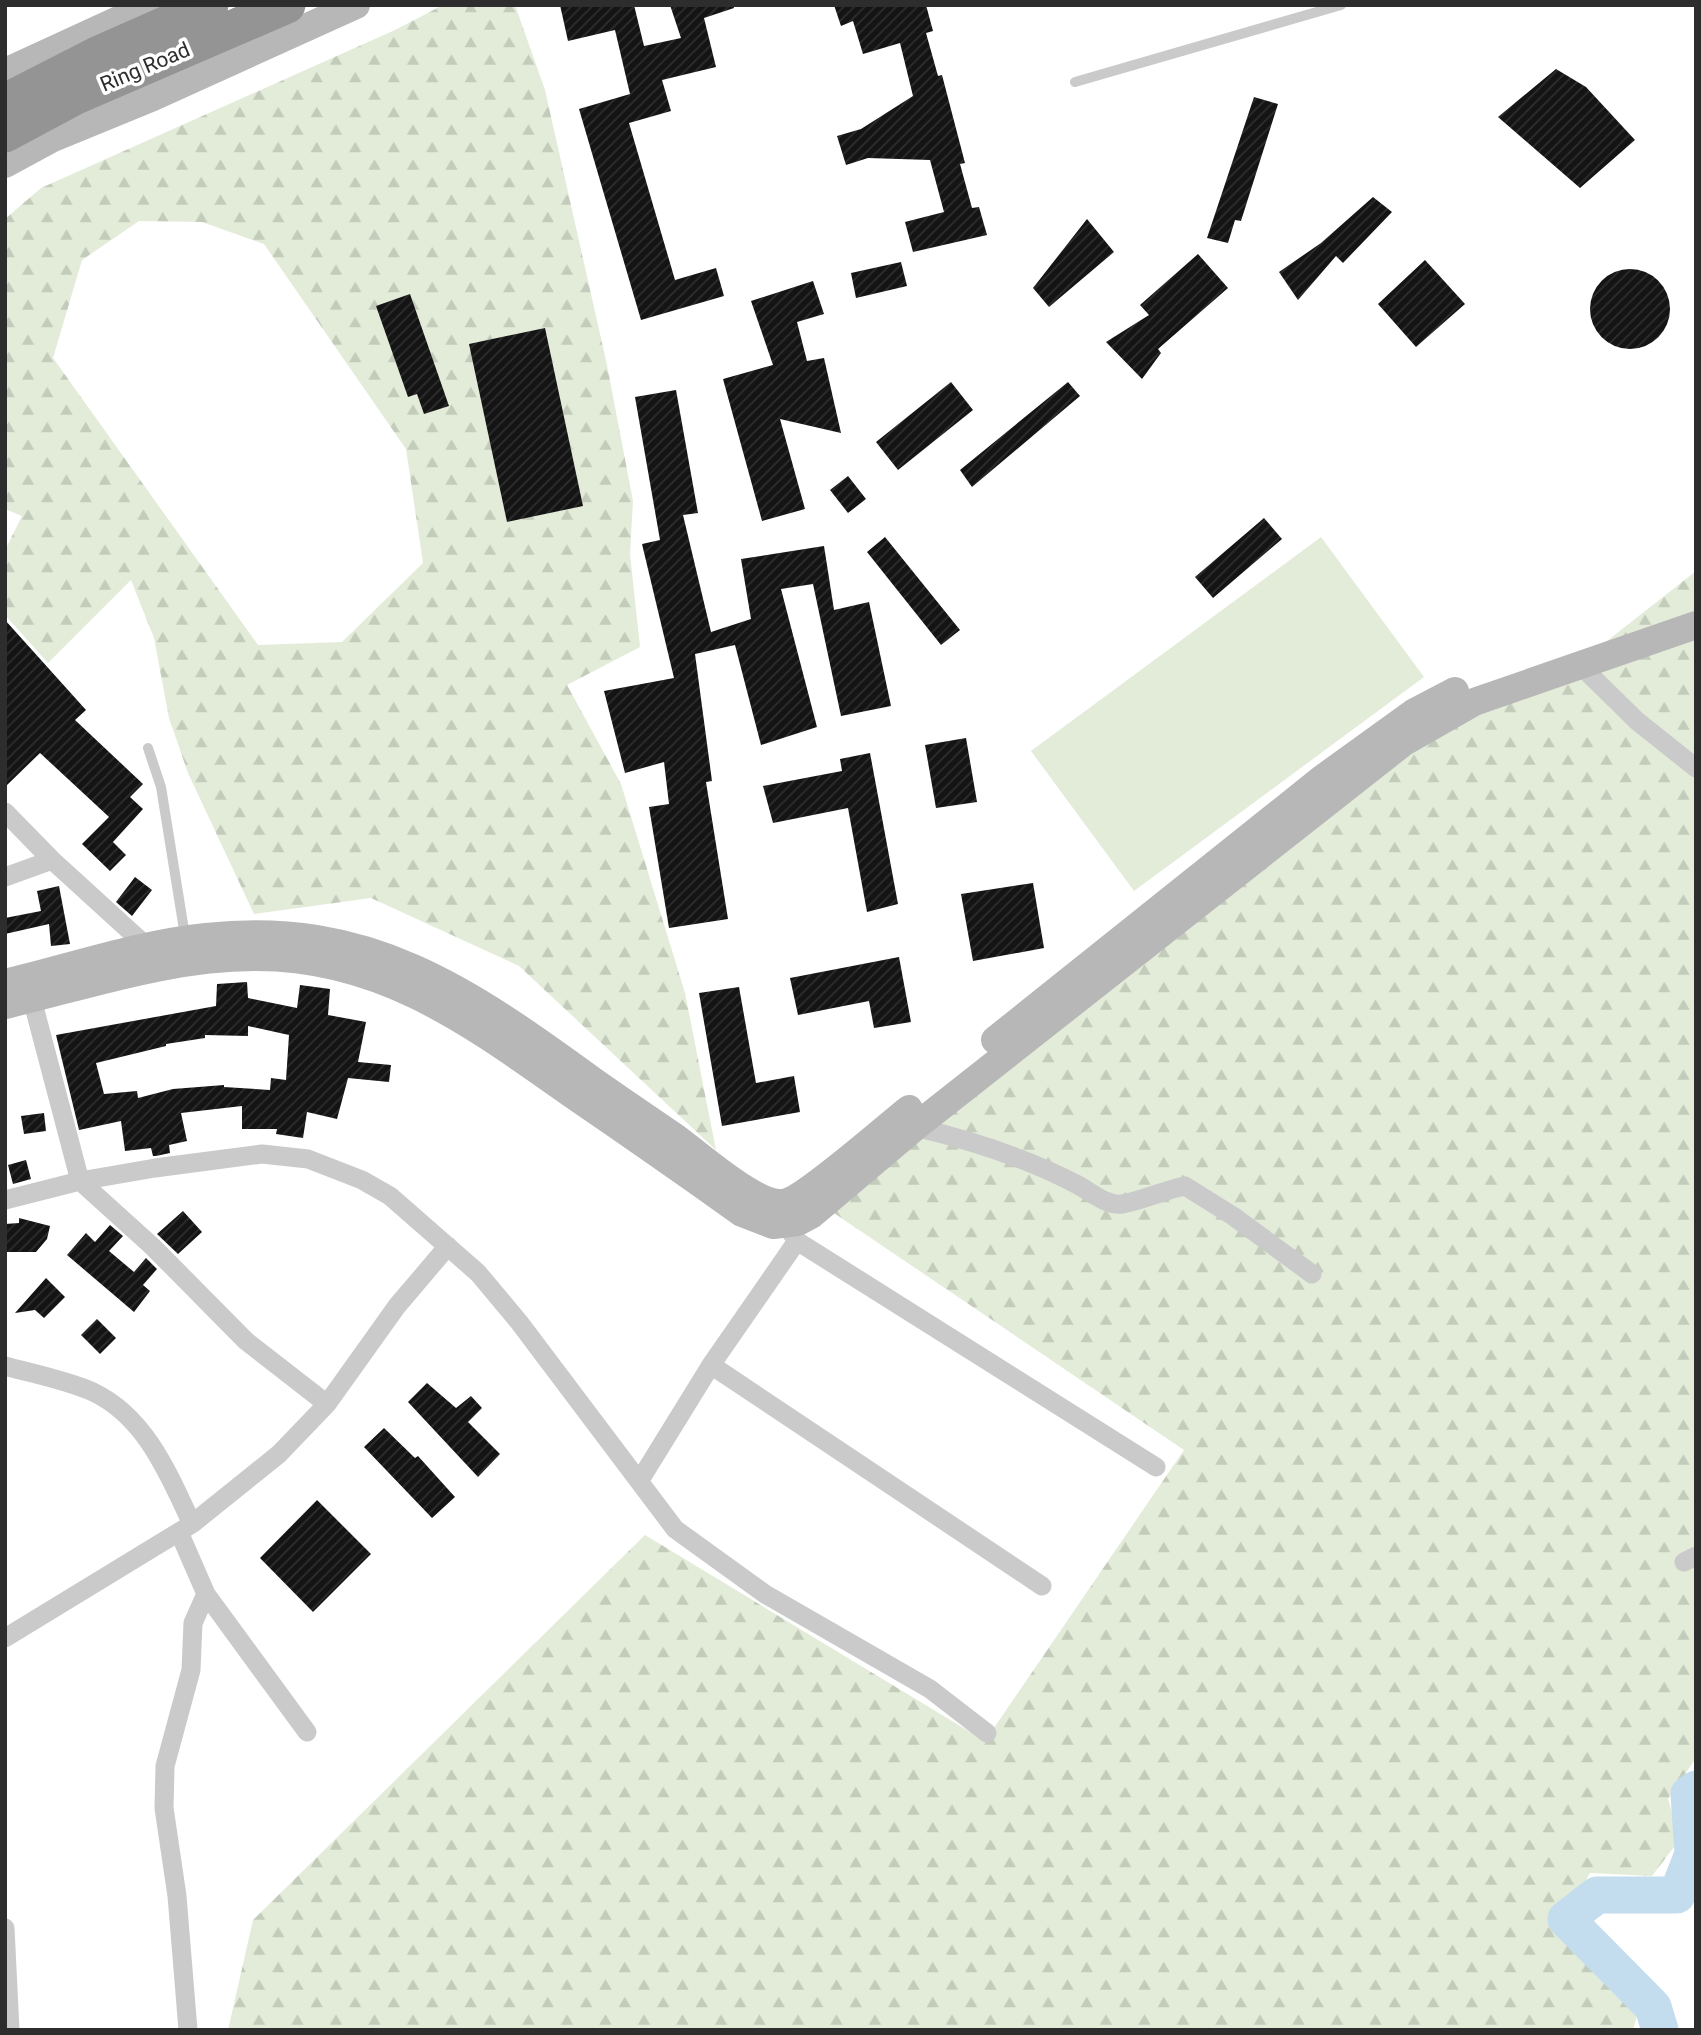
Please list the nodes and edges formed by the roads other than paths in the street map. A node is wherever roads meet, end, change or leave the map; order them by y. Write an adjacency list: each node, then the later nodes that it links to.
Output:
1 (150, 5): 6 (main road)
2 (211, 5): 8 (highway, Ring Road)
3 (287, 5): 9 (highway, Ring Road)
4 (356, 5): 10 (main road)
5 (1342, 5): 7 (lane)
6 (5, 72)
7 (1075, 82)
8 (5, 102)
9 (5, 134)
10 (5, 163)
11 (1696, 607): 13 (main road)
12 (1696, 625): 13 (main road)
13 (1637, 636): 14 (main road); 20 (main road)
14 (1580, 665): 16 (street); 24 (main road)
15 (148, 748): 20 (lane)
16 (1696, 768)
17 (5, 812): 18 (street)
18 (52, 860): 19 (street); 21 (street)
19 (5, 877)
20 (185, 940): 21 (main road)
21 (157, 957): 22 (main road); 23 (main road); 27 (main road)
22 (5, 983)
23 (19, 1002): 25 (street)
24 (915, 1126): 27 (main road); 29 (street)
25 (80, 1181): 26 (street); 28 (street); 32 (street)
26 (5, 1200)
27 (792, 1233): 30 (street); 33 (street)
28 (448, 1246): 32 (street); 34 (street)
29 (1312, 1274)
30 (711, 1365): 34 (street); 36 (street)
31 (5, 1366): 35 (street)
32 (327, 1404): 35 (street)
33 (1156, 1468)
34 (640, 1480): 40 (street)
35 (186, 1528): 37 (street); 38 (street)
36 (1042, 1586)
37 (206, 1594): 39 (street); 43 (street)
38 (5, 1638)
39 (307, 1732)
40 (986, 1733)
41 (5, 1928): 42 (street)
42 (10, 2030)
43 (188, 2030)

